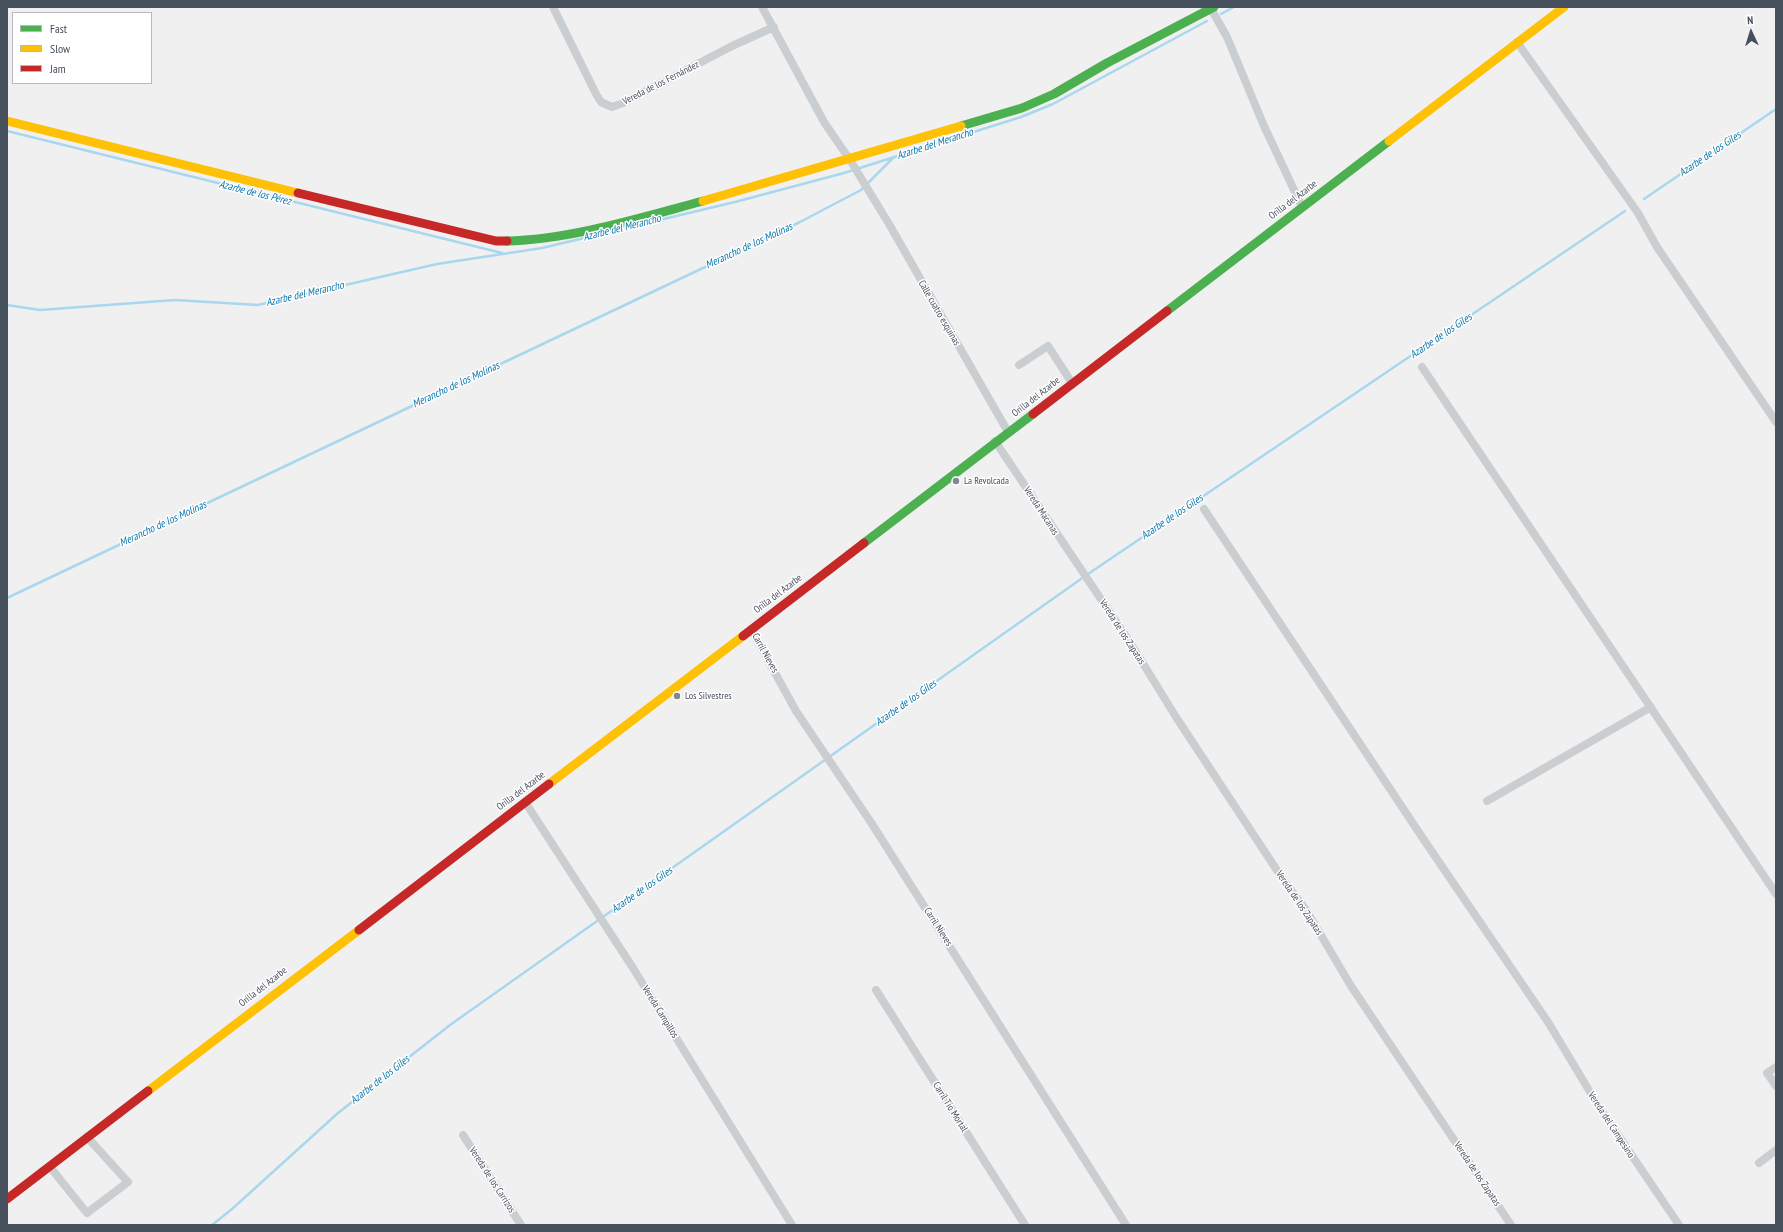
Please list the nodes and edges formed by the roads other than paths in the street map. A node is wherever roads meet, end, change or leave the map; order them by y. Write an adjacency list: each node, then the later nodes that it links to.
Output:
1 (553, 7): 5 (street, Vereda de los Fernández)
2 (762, 7): 5 (street)
3 (1564, 7): 6 (street, Orilla del Azarbe)
4 (1211, 8): 8 (street); 9 (street)
5 (774, 27): 8 (street)
6 (1517, 42): 9 (street, Orilla del Azarbe); 13 (street)
7 (7, 121): 8 (street)
8 (853, 165): 14 (street, Calle cuatro esquinas)
9 (1302, 207): 12 (street, Orilla del Azarbe)
10 (1019, 365): 12 (street)
11 (1422, 367): 19 (street)
12 (1072, 383): 14 (street, Orilla del Azarbe)
13 (1776, 422)
14 (1008, 432): 15 (street, Orilla del Azarbe)
15 (995, 441): 17 (street, Vereda Macanas); 18 (street, Orilla del Azarbe)
16 (1204, 509): 37 (street, Vereda del Campesino)
17 (1088, 580): 36 (street, Vereda de los Zapatas)
18 (751, 629): 21 (street, Orilla del Azarbe); 35 (street, Carril Nieves)
19 (1651, 707): 20 (street); 22 (street)
20 (1487, 801)
21 (525, 802): 27 (street, Orilla del Azarbe); 33 (street, Vereda Campillos)
22 (1776, 894)
23 (876, 990): 34 (street, Carril Tio Mortal)
24 (1776, 1067): 25 (street)
25 (1776, 1086)
26 (463, 1134): 32 (street, Vereda de los Carrizos)
27 (87, 1137): 30 (street, Orilla del Azarbe); 30 (street)
28 (1776, 1150): 29 (street)
29 (1759, 1163)
30 (50, 1167): 31 (street, Orilla del Azarbe)
31 (7, 1199)
32 (521, 1225)
33 (792, 1225)
34 (1025, 1225)
35 (1126, 1225)
36 (1511, 1225)
37 (1679, 1225)

